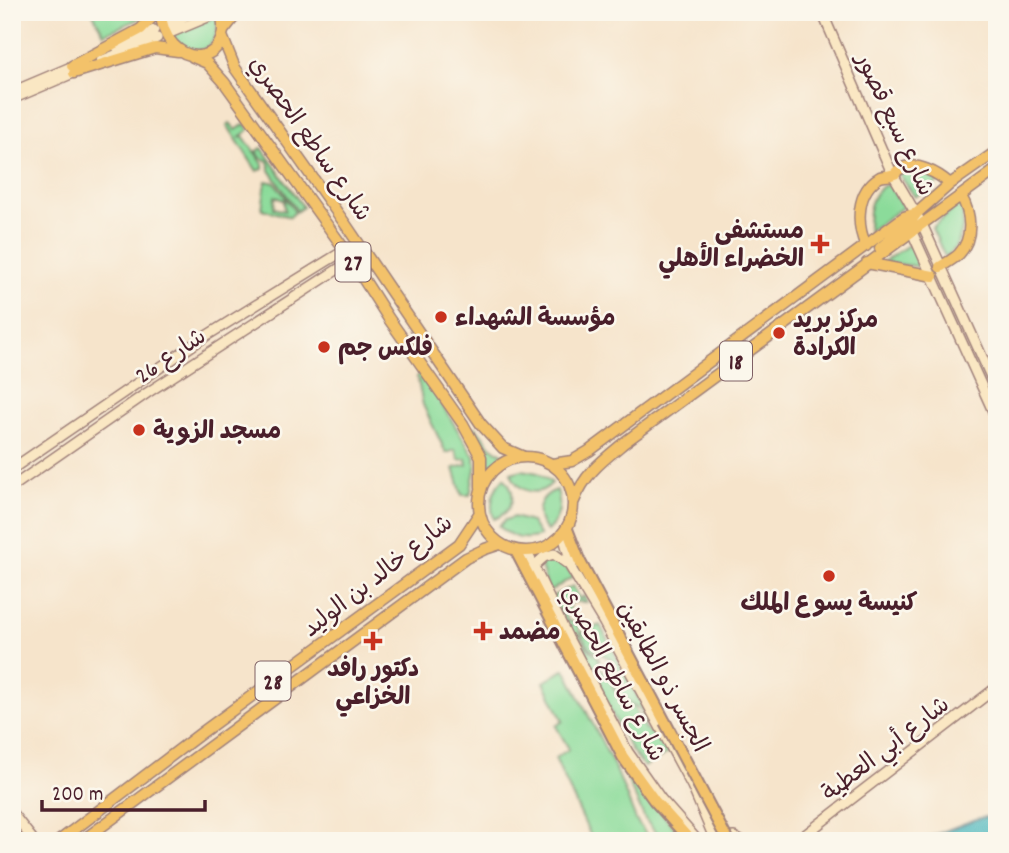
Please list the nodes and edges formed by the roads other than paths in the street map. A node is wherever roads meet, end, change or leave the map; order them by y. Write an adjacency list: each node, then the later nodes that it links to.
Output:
1 (160, 12): 8 (main road); 10 (main road)
2 (195, 12): 5 (street)
3 (238, 12): 7 (main road)
4 (822, 12): 15 (street, شارع سبع قصور)
5 (218, 13): 7 (main road, شارع ساطع الحصري)
6 (156, 34): 10 (street)
7 (222, 34): 9 (main road); 29 (main road, شارع ساطع الحصري / 27)
8 (181, 52): 9 (main road, شارع ساطع الحصري); 10 (main road)
9 (193, 57): 21 (main road, شارع ساطع الحصري / 27)
10 (73, 69): 11 (street); 12 (street)
11 (12, 92)
12 (12, 99)
13 (997, 151): 16 (main road)
14 (997, 169): 17 (main road, 18)
15 (893, 175): 16 (main road); 18 (street, شارع سبع قصور); 20 (main road)
16 (950, 184): 18 (main road)
17 (961, 196): 18 (main road, 18); 24 (main road)
18 (919, 219): 19 (main road, 18); 19 (main road, 18); 24 (street, شارع سبع قصور)
19 (902, 229): 20 (main road, 18); 23 (main road, 18); 24 (street)
20 (866, 246): 30 (main road, 18)
21 (345, 250): 22 (main road, شارع ساطع الحصري / 27); 26 (street, شارع 26)
22 (352, 260): 27 (street, شارع 26); 33 (main road, شارع ساطع الحصري / 27)
23 (869, 261): 24 (main road); 34 (main road, 18)
24 (937, 272): 25 (street); 28 (street)
25 (997, 390)
26 (123, 394): 27 (street); 31 (street, شارع 26)
27 (130, 405): 32 (street, شارع 26)
28 (997, 419)
29 (524, 457): 30 (main road); 33 (main road)
30 (552, 464): 34 (main road)
31 (12, 469)
32 (12, 487)
33 (481, 487): 35 (main road)
34 (574, 501): 36 (main road)
35 (479, 514): 37 (main road); 43 (main road, شارع خالد بن الوليد / 28)
36 (565, 532): 38 (main road); 40 (street, شارع ساطع الحصري); 51 (highway, الجسر ذو الطابقين, bridge)
37 (500, 544): 38 (main road); 45 (main road, شارع خالد بن الوليد / 28)
38 (522, 552): 39 (street, شارع ساطع الحصري); 49 (highway)
39 (534, 566): 40 (street); 50 (street, شارع ساطع الحصري)
40 (572, 569): 52 (street, شارع ساطع الحصري)
41 (997, 687): 53 (street, شارع أبي العطية)
42 (12, 813): 47 (street)
43 (75, 829): 45 (main road); 48 (main road, شارع خالد بن الوليد / 28)
44 (12, 831): 46 (street)
45 (82, 840)
46 (19, 841)
47 (34, 841)
48 (59, 841)
49 (691, 841)
50 (698, 841)
51 (728, 841)
52 (741, 841)
53 (797, 841)

